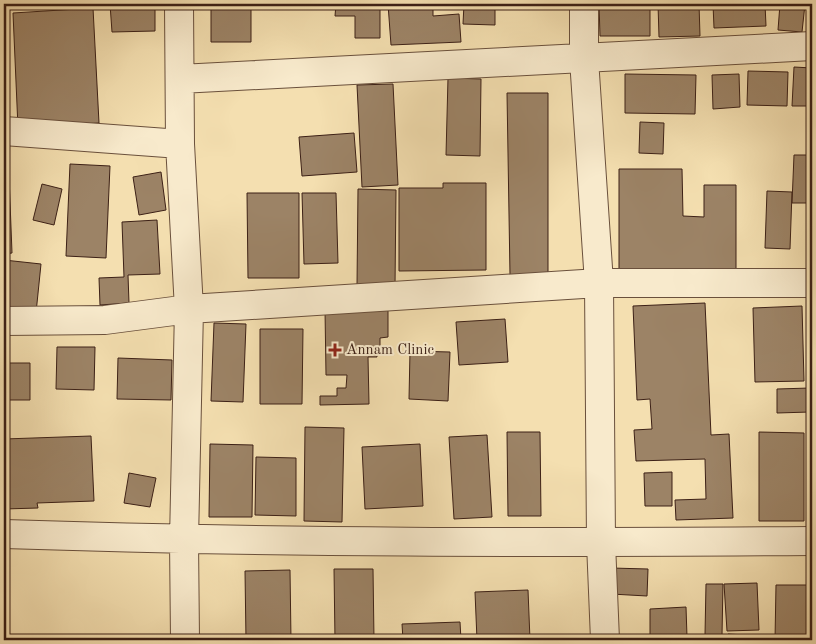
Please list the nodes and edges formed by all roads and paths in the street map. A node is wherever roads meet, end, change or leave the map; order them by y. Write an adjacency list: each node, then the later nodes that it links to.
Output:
1 (179, 4): 5 (street)
2 (584, 4): 4 (street)
3 (812, 46): 4 (street)
4 (584, 59): 5 (street); 8 (street)
5 (180, 78): 7 (street)
6 (4, 131): 7 (street)
7 (180, 144): 10 (street)
8 (599, 283): 9 (street); 10 (street); 15 (street)
9 (812, 283)
10 (189, 309): 11 (street); 13 (street)
11 (4, 321)
12 (4, 534): 13 (street)
13 (184, 540): 15 (street); 16 (street)
14 (812, 541): 15 (street)
15 (600, 543): 17 (street)
16 (185, 640)
17 (605, 640)

